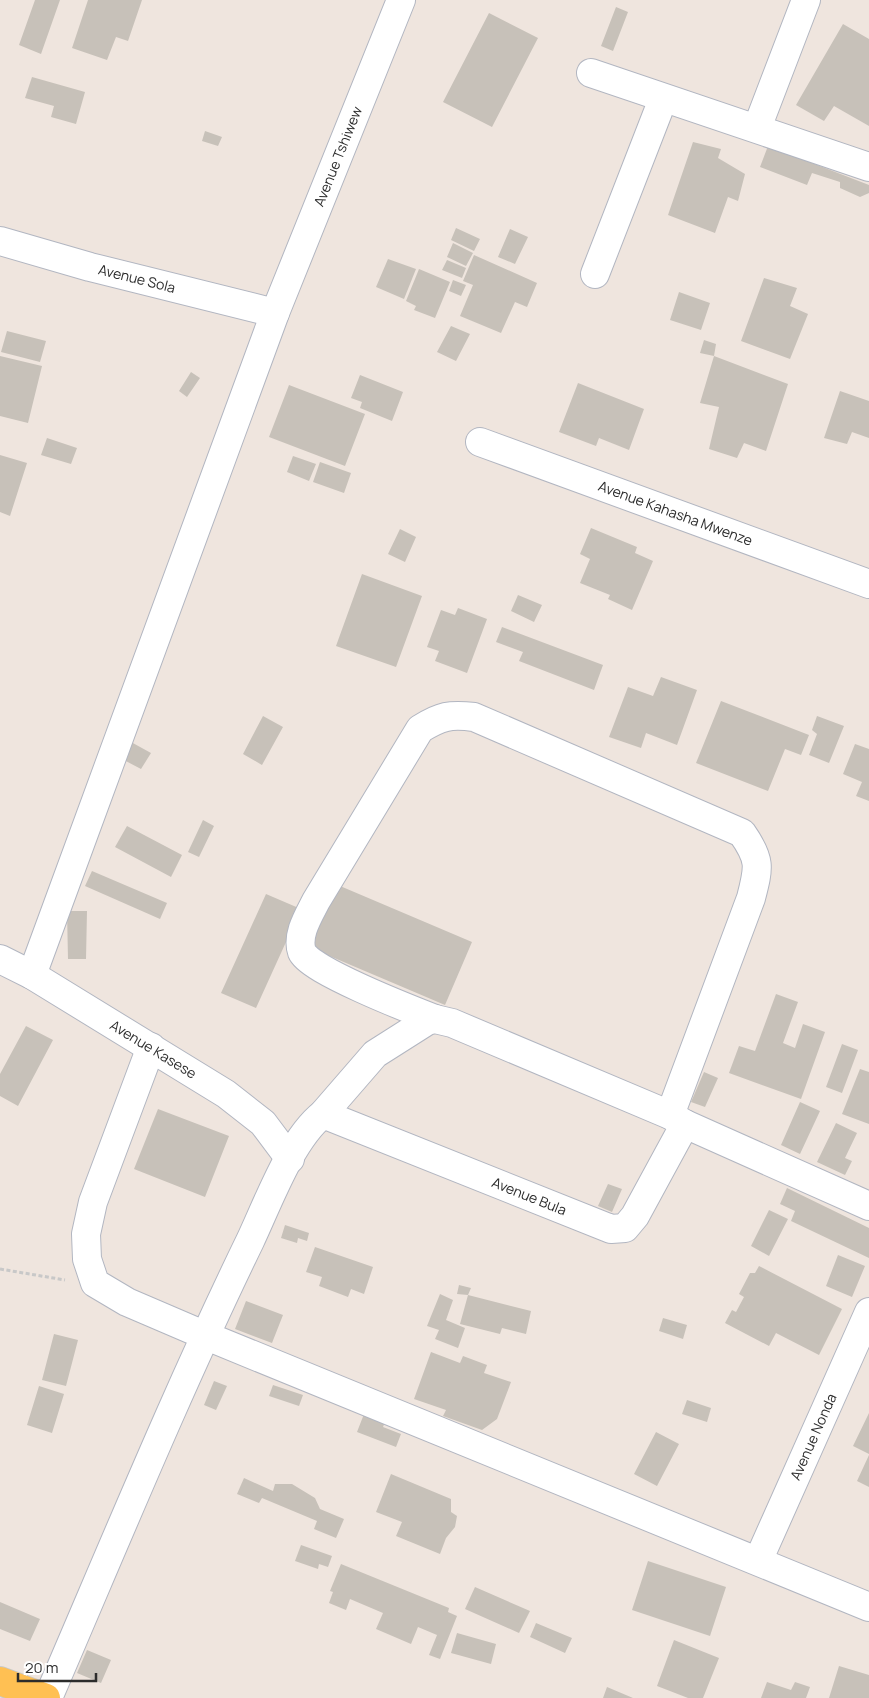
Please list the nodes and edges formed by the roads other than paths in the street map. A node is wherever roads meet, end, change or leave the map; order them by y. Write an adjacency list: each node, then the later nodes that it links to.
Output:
1 (401, 0): 9 (street, Avenue Tshiwew)
2 (806, 0): 5 (street)
3 (591, 73): 4 (street)
4 (663, 99): 5 (street); 8 (street)
5 (757, 128): 6 (street)
6 (869, 167)
7 (0, 241): 9 (street, Avenue Sola)
8 (594, 274)
9 (276, 313): 13 (street, Avenue Tshiwew)
10 (480, 442): 11 (street, Avenue Kahasha Mwenze)
11 (869, 584)
12 (0, 959): 13 (street, Avenue Kasese)
13 (32, 975): 15 (street, Avenue Kasese)
14 (435, 1019): 16 (street); 17 (street, Avenue Bula); 17 (street, Avenue Bula)
15 (150, 1047): 18 (street, Avenue Kasese); 21 (street)
16 (324, 1114): 17 (street, Avenue Bula); 18 (street)
17 (677, 1119): 19 (street)
18 (290, 1159): 21 (street)
19 (869, 1206)
20 (869, 1312): 22 (street, Avenue Nonda)
21 (204, 1335): 22 (street); 25 (street)
22 (758, 1560): 23 (street)
23 (869, 1608)
24 (0, 1682): 25 (main road)
25 (47, 1698)

